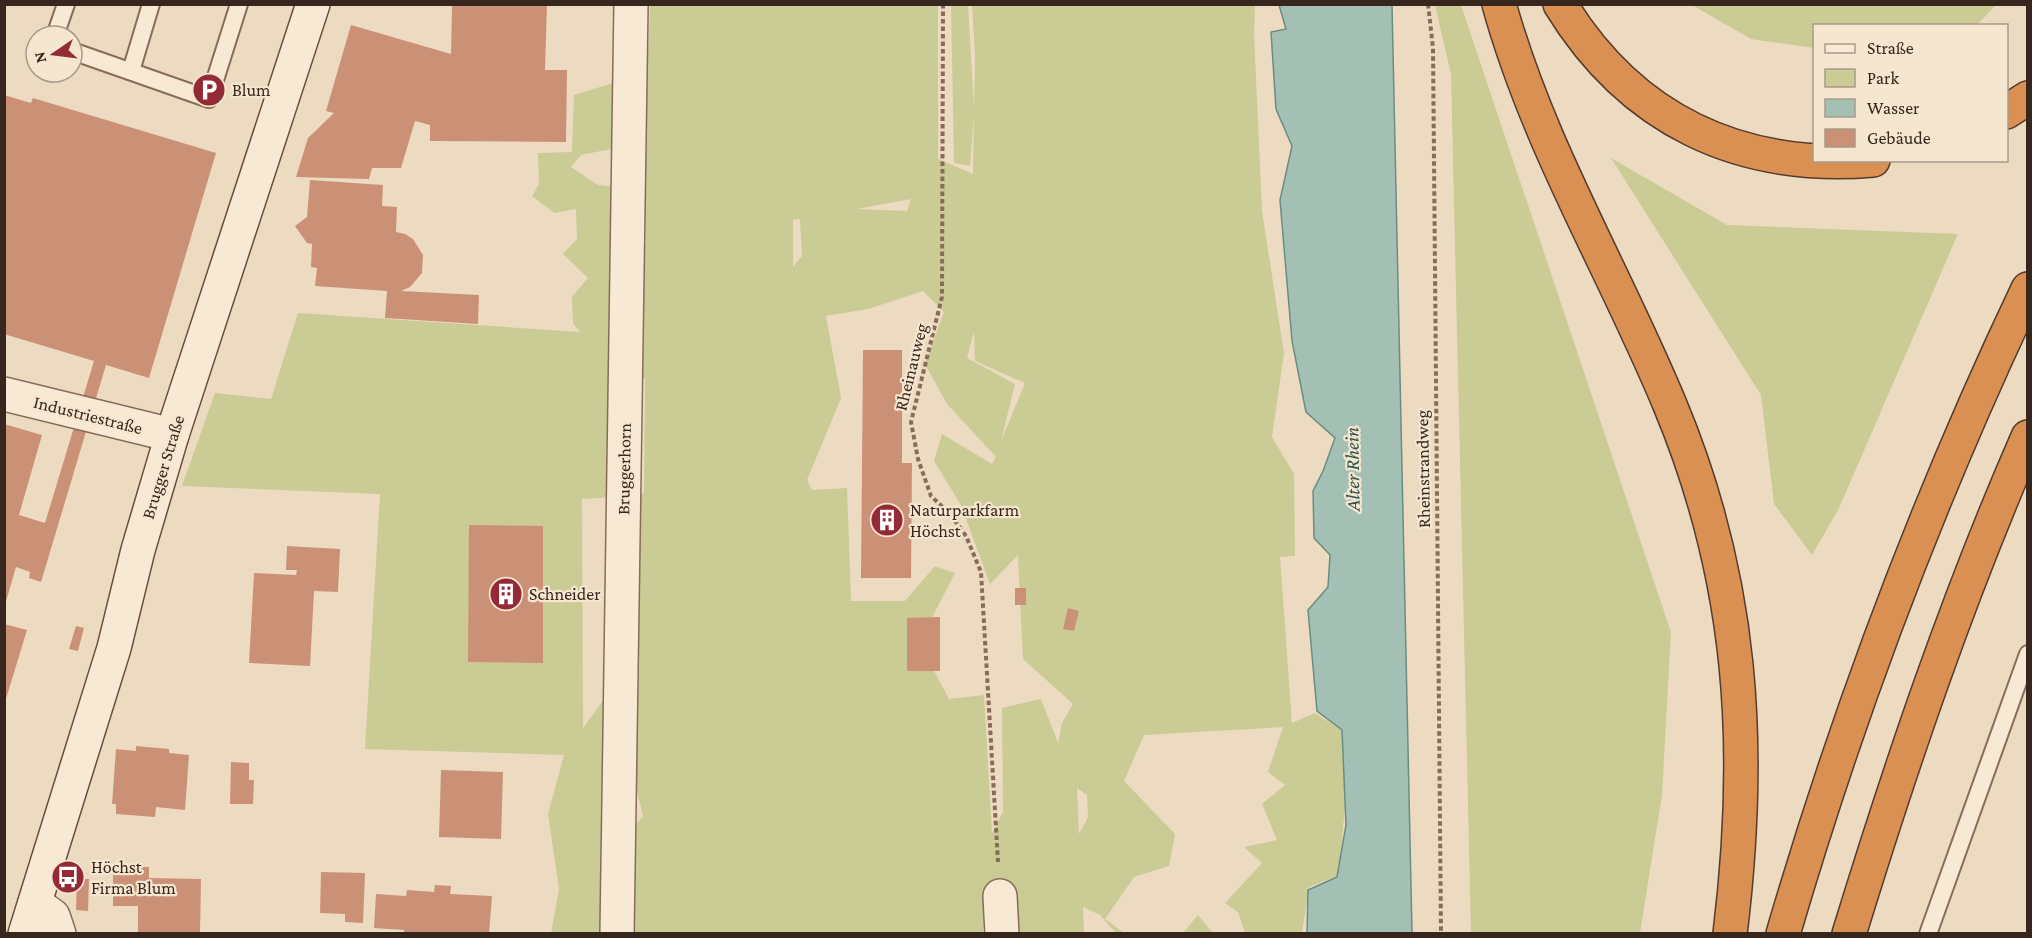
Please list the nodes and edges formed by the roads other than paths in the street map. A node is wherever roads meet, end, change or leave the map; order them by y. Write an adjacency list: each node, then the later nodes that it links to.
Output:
1 (66, 4): 8 (lane)
2 (151, 4): 10 (lane)
3 (238, 4): 10 (lane)
4 (314, 4): 16 (street, Brugger Straße)
5 (631, 4): 22 (street, Bruggerhorn)
6 (1499, 4): 24 (highway)
7 (1560, 4): 13 (highway)
8 (59, 24)
9 (84, 55): 10 (lane)
10 (131, 71)
11 (2028, 98): 12 (highway)
12 (2008, 111)
13 (1836, 162)
14 (2028, 289): 25 (highway)
15 (4, 394): 16 (street, Industriestraße)
16 (172, 435): 20 (street, Brugger Straße)
17 (2028, 437): 26 (highway)
18 (2028, 654): 27 (lane)
19 (1000, 896): 23 (street)
20 (30, 918): 21 (street)
21 (59, 933)
22 (617, 933)
23 (1002, 933)
24 (1730, 933)
25 (1783, 933)
26 (1849, 933)
27 (1928, 933)

